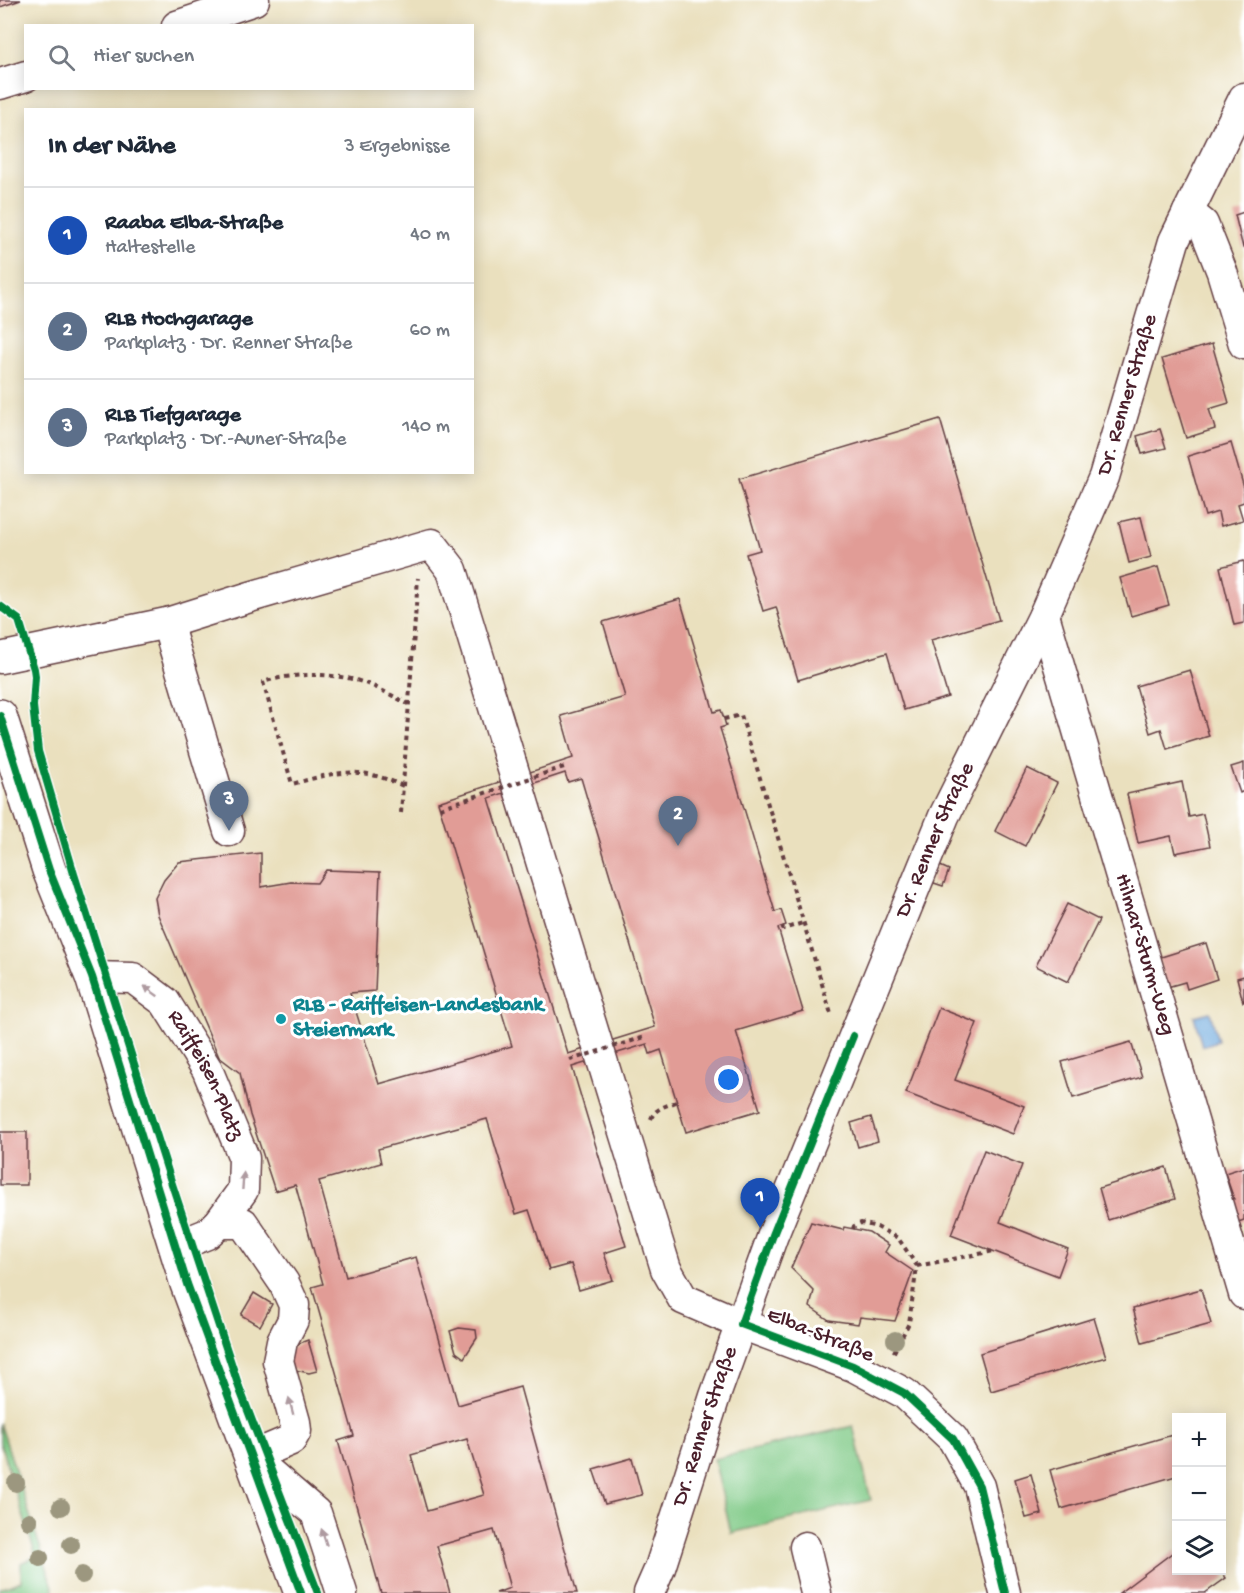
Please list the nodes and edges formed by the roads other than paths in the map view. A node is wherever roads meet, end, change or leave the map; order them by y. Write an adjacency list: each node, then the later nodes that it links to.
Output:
1 (254, 0): 2 (street)
2 (183, 24)
3 (24, 77): 4 (street)
4 (0, 84)
5 (1244, 98): 6 (street, Dr. Renner Straße)
6 (1188, 212): 7 (street); 8 (street, Dr. Renner Straße)
7 (1244, 344)
8 (1044, 615): 16 (street, Hilmar-Sturm-Weg); 17 (street, Dr. Renner Straße)
9 (167, 623): 10 (street); 12 (street); 17 (street, Elba-Straße)
10 (0, 658)
11 (0, 716): 13 (main road)
12 (229, 831)
13 (92, 977): 14 (street, Raiffeisen-Platz, one-way to 13); 15 (main road)
14 (219, 1223): 15 (street, Raiffeisen-Platz); 18 (street, one-way to 14)
15 (175, 1247): 18 (main road)
16 (1244, 1294)
17 (741, 1324): 22 (street, Dr. Renner Straße); 24 (street, Elba-Straße)
18 (251, 1457): 20 (main road); 21 (street, one-way to 18)
19 (805, 1546): 23 (street)
20 (301, 1593)
21 (342, 1593)
22 (649, 1593)
23 (816, 1593)
24 (1005, 1593)

